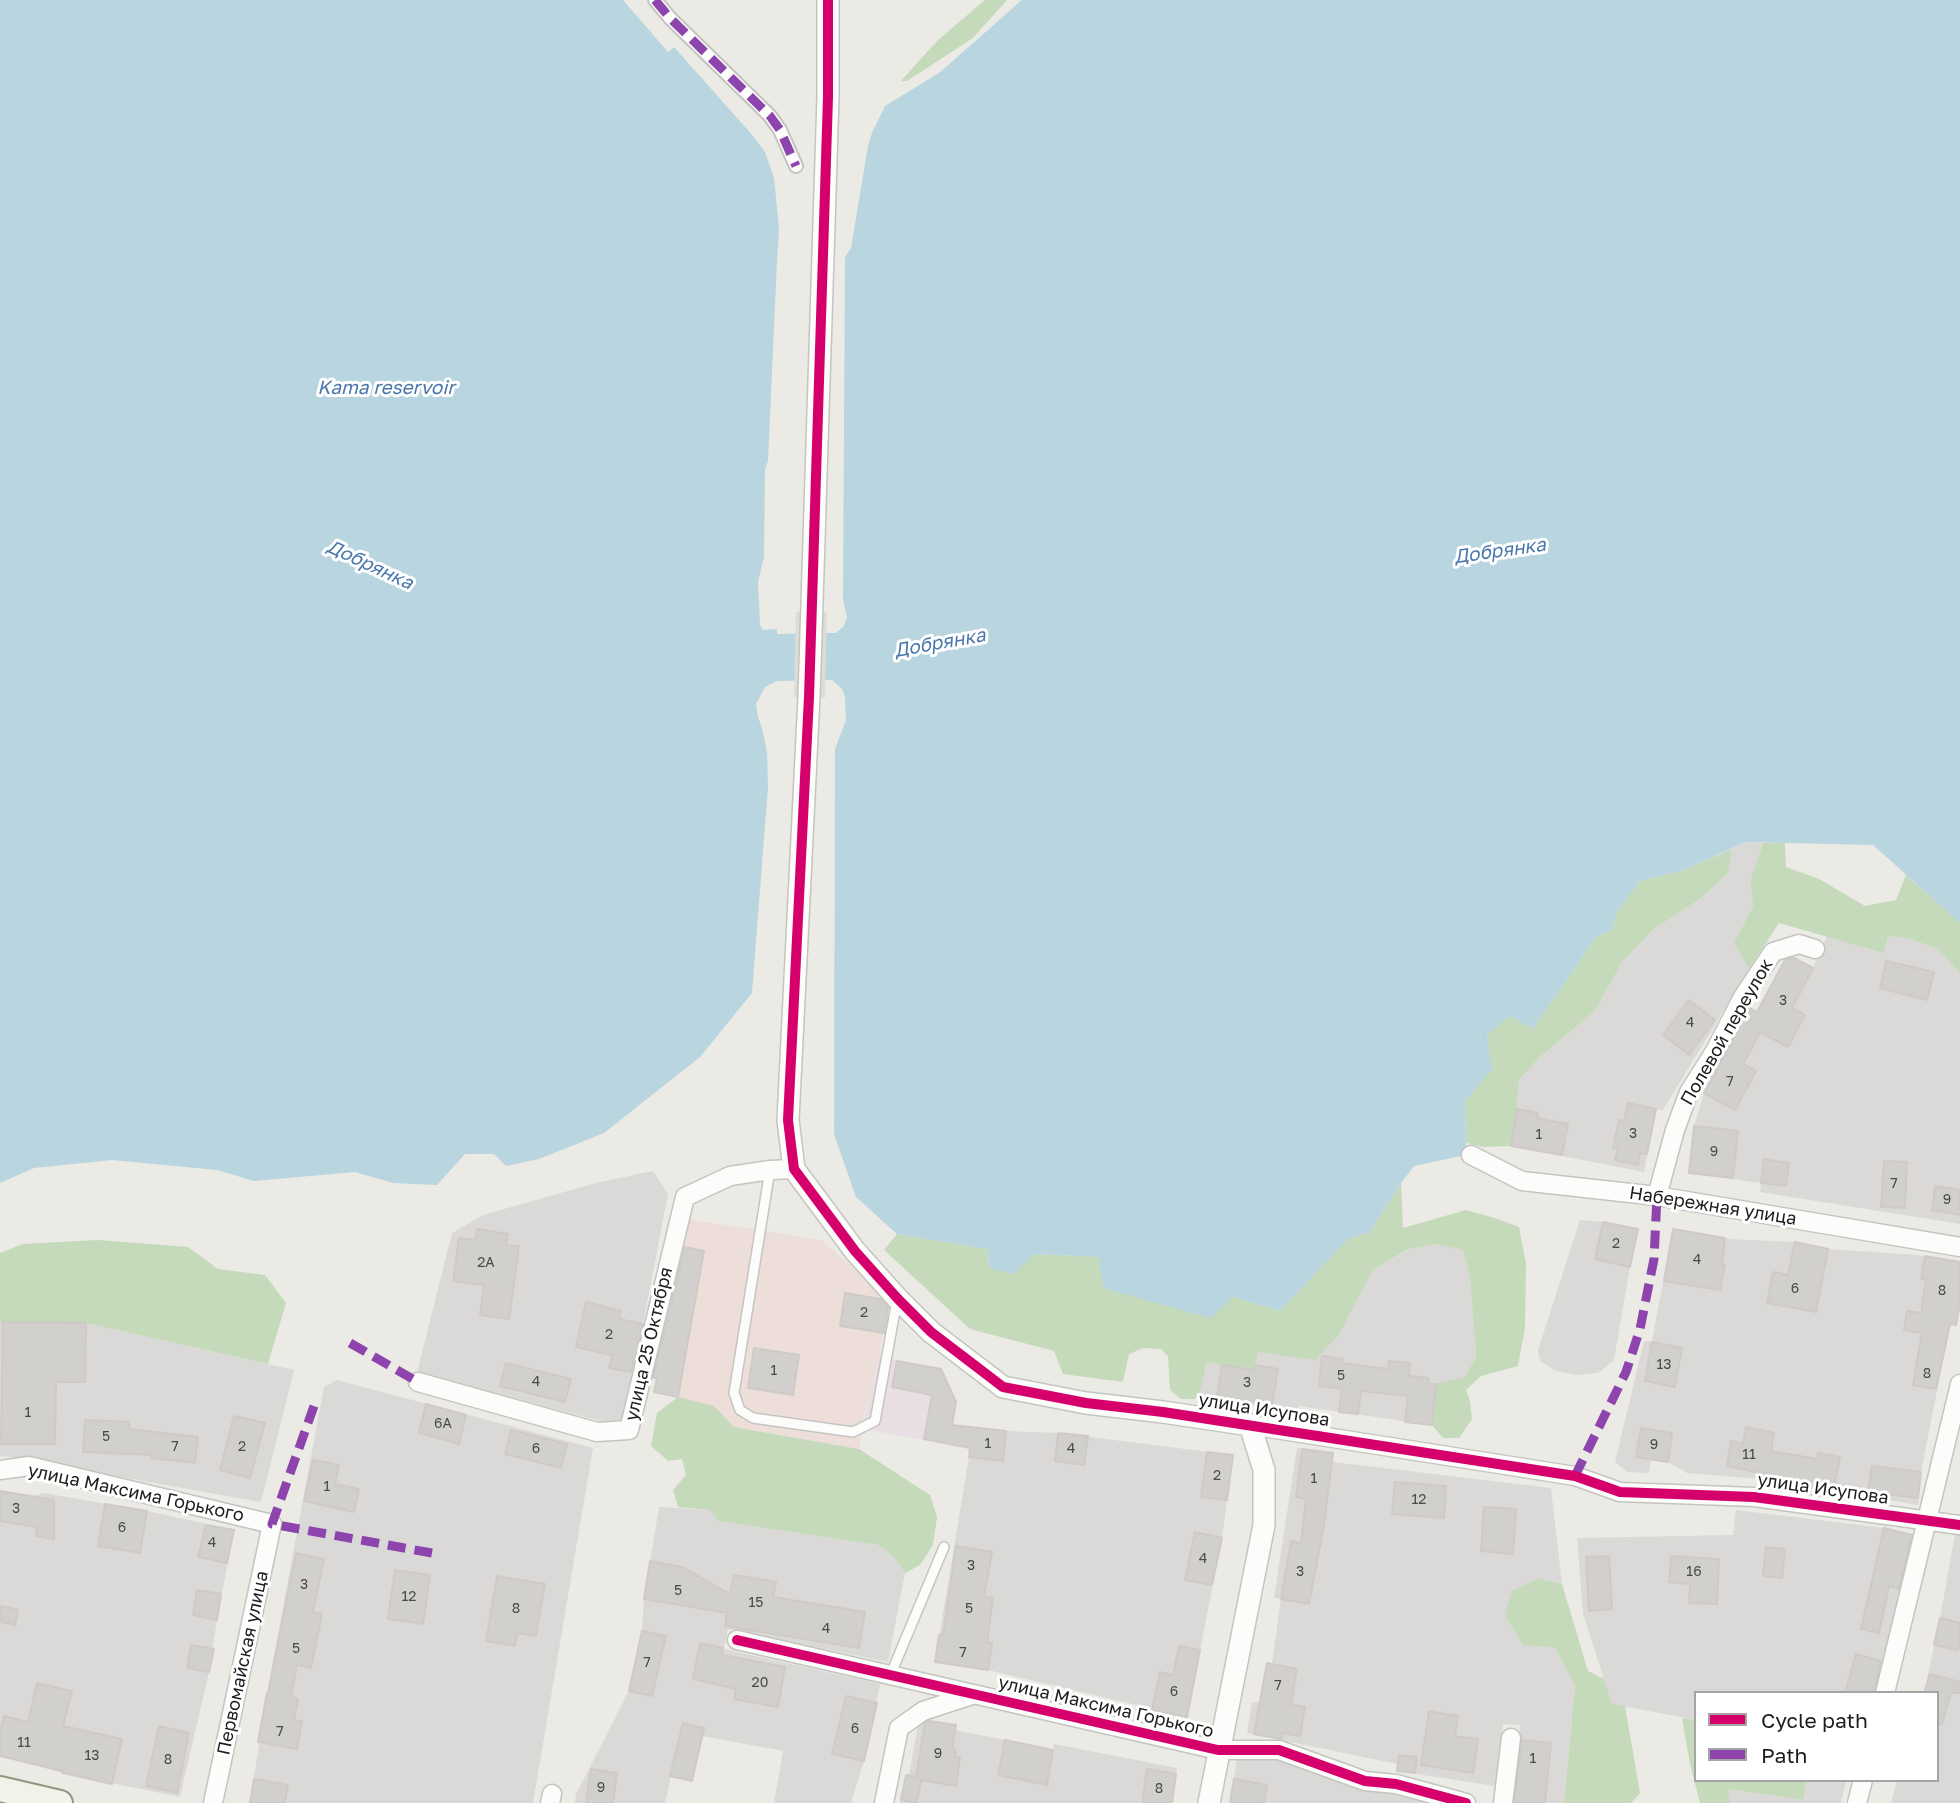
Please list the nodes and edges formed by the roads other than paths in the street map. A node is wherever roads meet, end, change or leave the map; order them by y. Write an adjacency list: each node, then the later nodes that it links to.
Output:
1 (654, 0): 3 (street)
2 (828, 0): 6 (street, улица Исупова)
3 (796, 166)
4 (1815, 949): 8 (street, Полевой переулок)
5 (1471, 1155): 8 (street, Набережная улица)
6 (794, 1169): 7 (street, улица 25 Октября); 10 (street, улица Исупова)
7 (771, 1170): 10 (lane); 11 (street, улица 25 Октября)
8 (1657, 1196): 9 (street, Набережная улица)
9 (1960, 1247)
10 (898, 1298): 13 (street, улица Исупова)
11 (418, 1382)
12 (1960, 1384): 15 (street)
13 (1250, 1425): 15 (street, улица Исупова); 24 (street)
14 (0, 1470): 16 (street, улица Максима Горького)
15 (1928, 1522): 17 (street, улица Исупова); 21 (street)
16 (272, 1524): 28 (street, Первомайская улица)
17 (1960, 1525)
18 (944, 1547): 20 (lane)
19 (737, 1640): 20 (street, улица Максима Горького)
20 (890, 1676): 22 (street, улица Максима Горького)
21 (1886, 1691)
22 (973, 1695): 24 (street, улица Максима Горького); 29 (street)
23 (1511, 1738): 32 (street)
24 (1218, 1750): 30 (street); 31 (street, улица Максима Горького)
25 (1862, 1782): 33 (street)
26 (0, 1789): 27 (main road)
27 (60, 1803)
28 (213, 1803)
29 (884, 1803)
30 (1209, 1803)
31 (1466, 1803)
32 (1503, 1803)
33 (1857, 1803)

